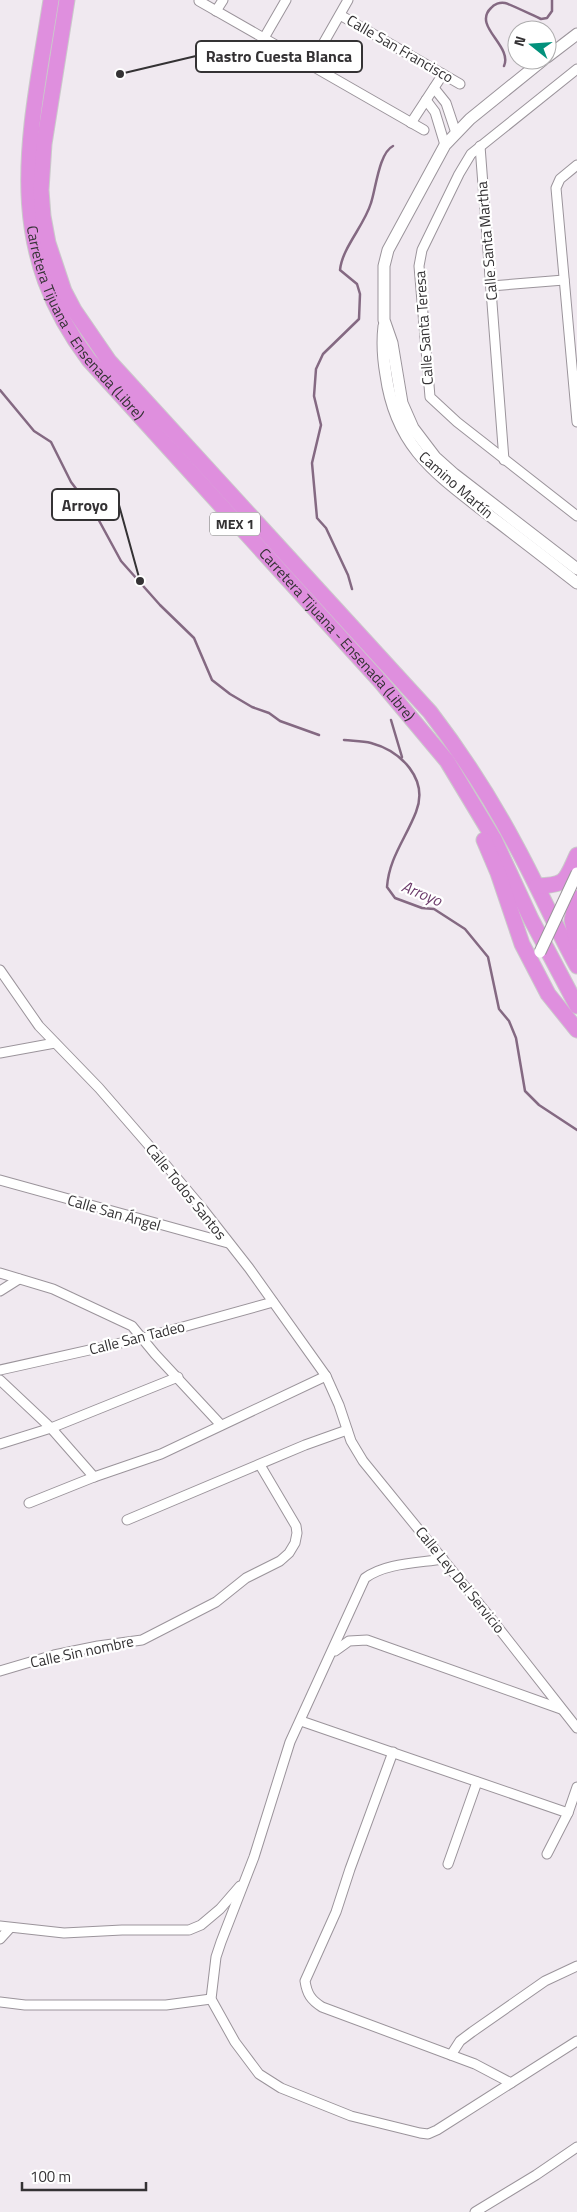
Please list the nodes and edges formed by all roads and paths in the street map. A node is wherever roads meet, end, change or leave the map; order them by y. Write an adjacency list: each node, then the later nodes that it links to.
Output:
1 (51, 0): 33 (highway, Carretera Tijuana - Ensenada (Libre) / MEX 1)
2 (67, 0): 36 (highway, Carretera Tijuana - Ensenada (Libre) / MEX 1)
3 (223, 0): 7 (street)
4 (286, 0): 10 (street)
5 (348, 0): 8 (street)
6 (199, 1): 7 (street)
7 (216, 11): 10 (street)
8 (340, 15): 12 (street); 15 (street, Calle San Francisco)
9 (577, 34): 11 (street)
10 (264, 38): 12 (street)
11 (557, 49)
12 (311, 65): 19 (street)
13 (577, 69): 23 (street)
14 (531, 70): 21 (street, Camino Martín)
15 (443, 74): 16 (street, Calle San Francisco); 17 (street)
16 (460, 84)
17 (434, 88): 18 (street); 21 (street)
18 (426, 100): 19 (street); 22 (street)
19 (411, 123): 20 (street)
20 (424, 130)
21 (456, 133): 22 (street, Camino Martín)
22 (445, 145): 27 (street, Camino Martín)
23 (480, 146): 26 (street, Calle Santa Martha); 29 (street, Calle Santa Teresa)
24 (577, 164): 25 (street)
25 (564, 280): 26 (street); 28 (street)
26 (491, 286): 29 (street, Calle Santa Martha)
27 (384, 326): 31 (street, Camino Martín); 32 (street, Camino Martín)
28 (577, 422)
29 (504, 460): 30 (street, Calle Santa Teresa)
30 (577, 516)
31 (577, 569)
32 (577, 582)
33 (467, 792): 39 (highway); 42 (highway, Carretera Tijuana - Ensenada (Libre) / MEX 1)
34 (577, 855): 36 (highway)
35 (577, 873): 39 (street, bridge)
36 (537, 886): 40 (highway, Carretera Tijuana - Ensenada (Libre) / MEX 1)
37 (577, 898): 38 (highway)
38 (577, 942)
39 (536, 958): 43 (highway)
40 (577, 966)
41 (0, 970): 44 (street, Calle Todos Santos)
42 (577, 1006)
43 (577, 1030)
44 (55, 1043): 45 (street); 47 (street, Calle Todos Santos)
45 (0, 1053)
46 (0, 1180): 47 (street, Calle San Ángel)
47 (228, 1243): 51 (street, Calle Todos Santos)
48 (0, 1273): 49 (street)
49 (19, 1279): 50 (street); 52 (street)
50 (0, 1291)
51 (273, 1302): 52 (street, Calle San Tadeo); 54 (street, Calle Todos Santos)
52 (143, 1338): 53 (street, Calle San Tadeo); 55 (street)
53 (0, 1370)
54 (326, 1376): 57 (street); 59 (street, Calle Todos Santos)
55 (178, 1378): 57 (street); 58 (street)
56 (0, 1380): 58 (street)
57 (221, 1425): 62 (street)
58 (51, 1428): 60 (street); 62 (street)
59 (347, 1430): 61 (street); 65 (street, Calle Ley Del Servicio)
60 (0, 1444)
61 (260, 1465): 64 (street); 67 (street, Calle Sin nombre)
62 (94, 1477): 63 (street)
63 (29, 1503)
64 (127, 1520)
65 (443, 1559): 66 (street); 68 (street, Calle Ley Del Servicio)
66 (332, 1654): 68 (street); 69 (street)
67 (0, 1671)
68 (562, 1709): 70 (street, Calle Ley Del Servicio)
69 (301, 1721): 71 (street); 77 (street)
70 (577, 1728)
71 (393, 1752): 72 (street); 85 (street)
72 (477, 1782): 74 (street); 76 (street)
73 (577, 1787): 74 (street)
74 (568, 1813): 75 (street)
75 (547, 1854)
76 (448, 1864)
77 (244, 1882): 79 (street); 82 (street)
78 (0, 1926): 79 (street)
79 (10, 1928): 80 (street)
80 (0, 1939)
81 (577, 1966): 85 (street)
82 (211, 1999): 83 (street); 86 (street)
83 (0, 2002)
84 (577, 2041): 86 (street)
85 (450, 2055): 86 (street)
86 (511, 2083)
87 (577, 2147): 88 (street)
88 (475, 2212)

